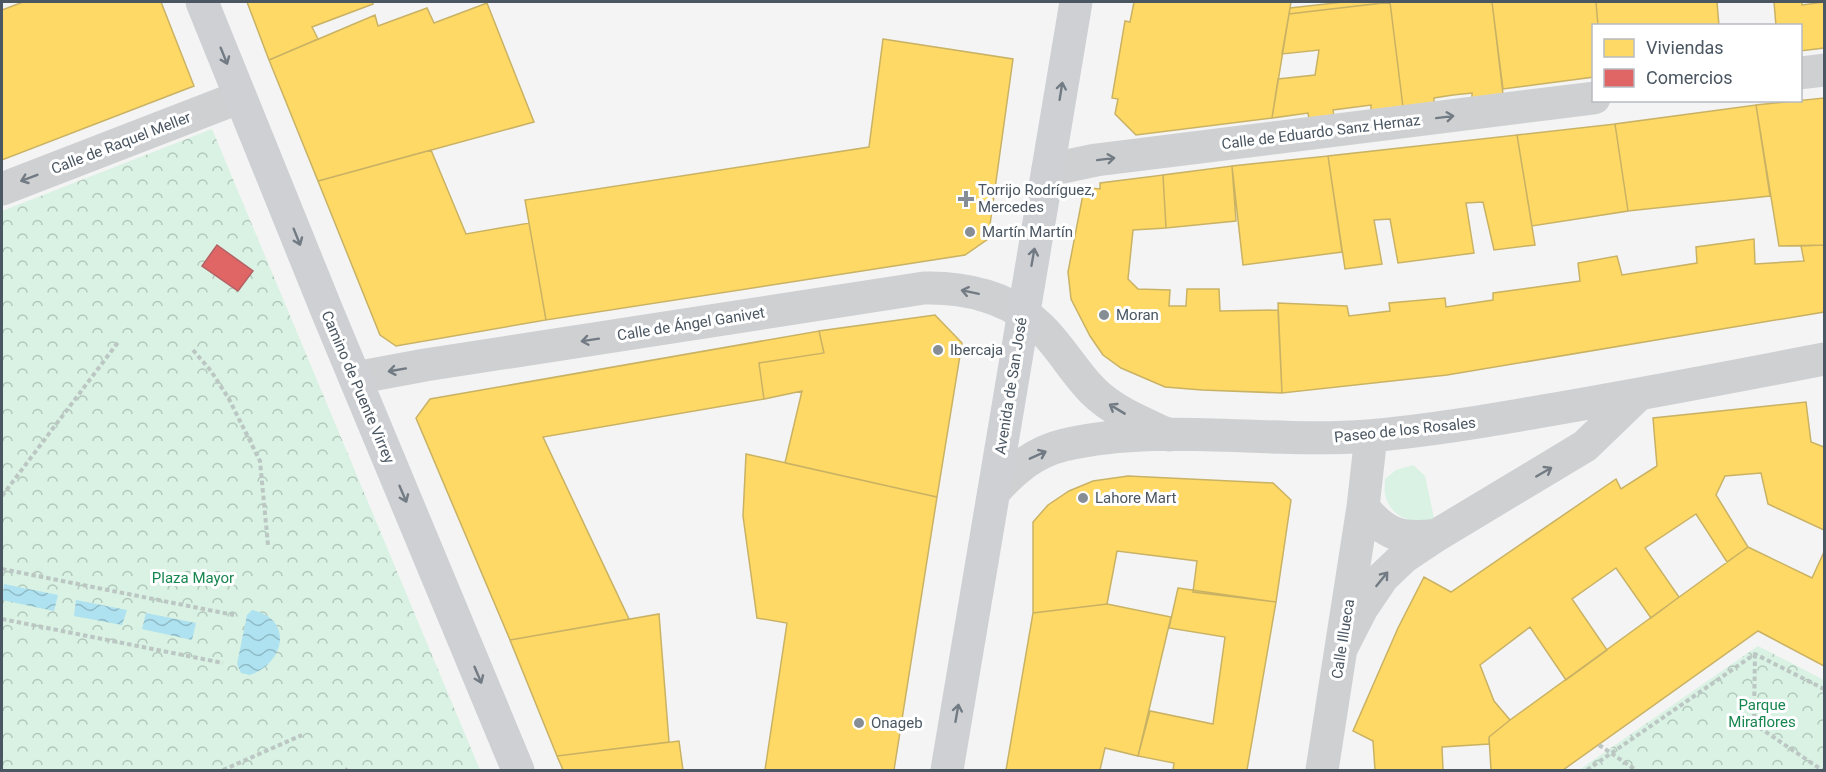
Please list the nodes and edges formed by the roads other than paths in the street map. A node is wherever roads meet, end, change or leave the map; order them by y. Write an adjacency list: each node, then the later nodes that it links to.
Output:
1 (202, 2): 5 (main road, Camino de Puente Virrey, one-way to 5)
2 (1076, 2): 7 (main road, Avenida de San José, one-way to 2)
3 (1824, 70): 4 (street)
4 (1802, 73)
5 (240, 97): 8 (street, Calle de Raquel Meller, one-way to 8); 11 (main road, Camino de Puente Virrey, one-way to 11)
6 (1592, 98): 7 (street, Calle de Eduardo Sanz Hernaz, one-way to 6)
7 (1048, 170): 9 (main road, Avenida de San José, one-way to 7)
8 (2, 189)
9 (1023, 314): 11 (street, Calle de Ángel Ganivet, one-way to 11); 13 (street, Paseo de los Rosales, one-way to 9); 15 (main road, Avenida de San José)
10 (1824, 359): 12 (street, Paseo de los Rosales)
11 (355, 378): 19 (main road, Camino de Puente Virrey, one-way to 19)
12 (1638, 395): 14 (street, Paseo de los Rosales); 17 (street, one-way to 12)
13 (1169, 435): 14 (street, Paseo de los Rosales); 15 (street, Paseo de los Rosales, one-way to 13)
14 (1371, 436): 16 (street, Calle Illueca)
15 (994, 492): 20 (main road, Avenida de San José, one-way to 15)
16 (1363, 507): 17 (street); 18 (street, Calle Illueca)
17 (1437, 535): 18 (street, one-way to 17)
18 (1342, 647): 21 (street, Calle Illueca)
19 (518, 771)
20 (948, 771)
21 (1322, 771)

